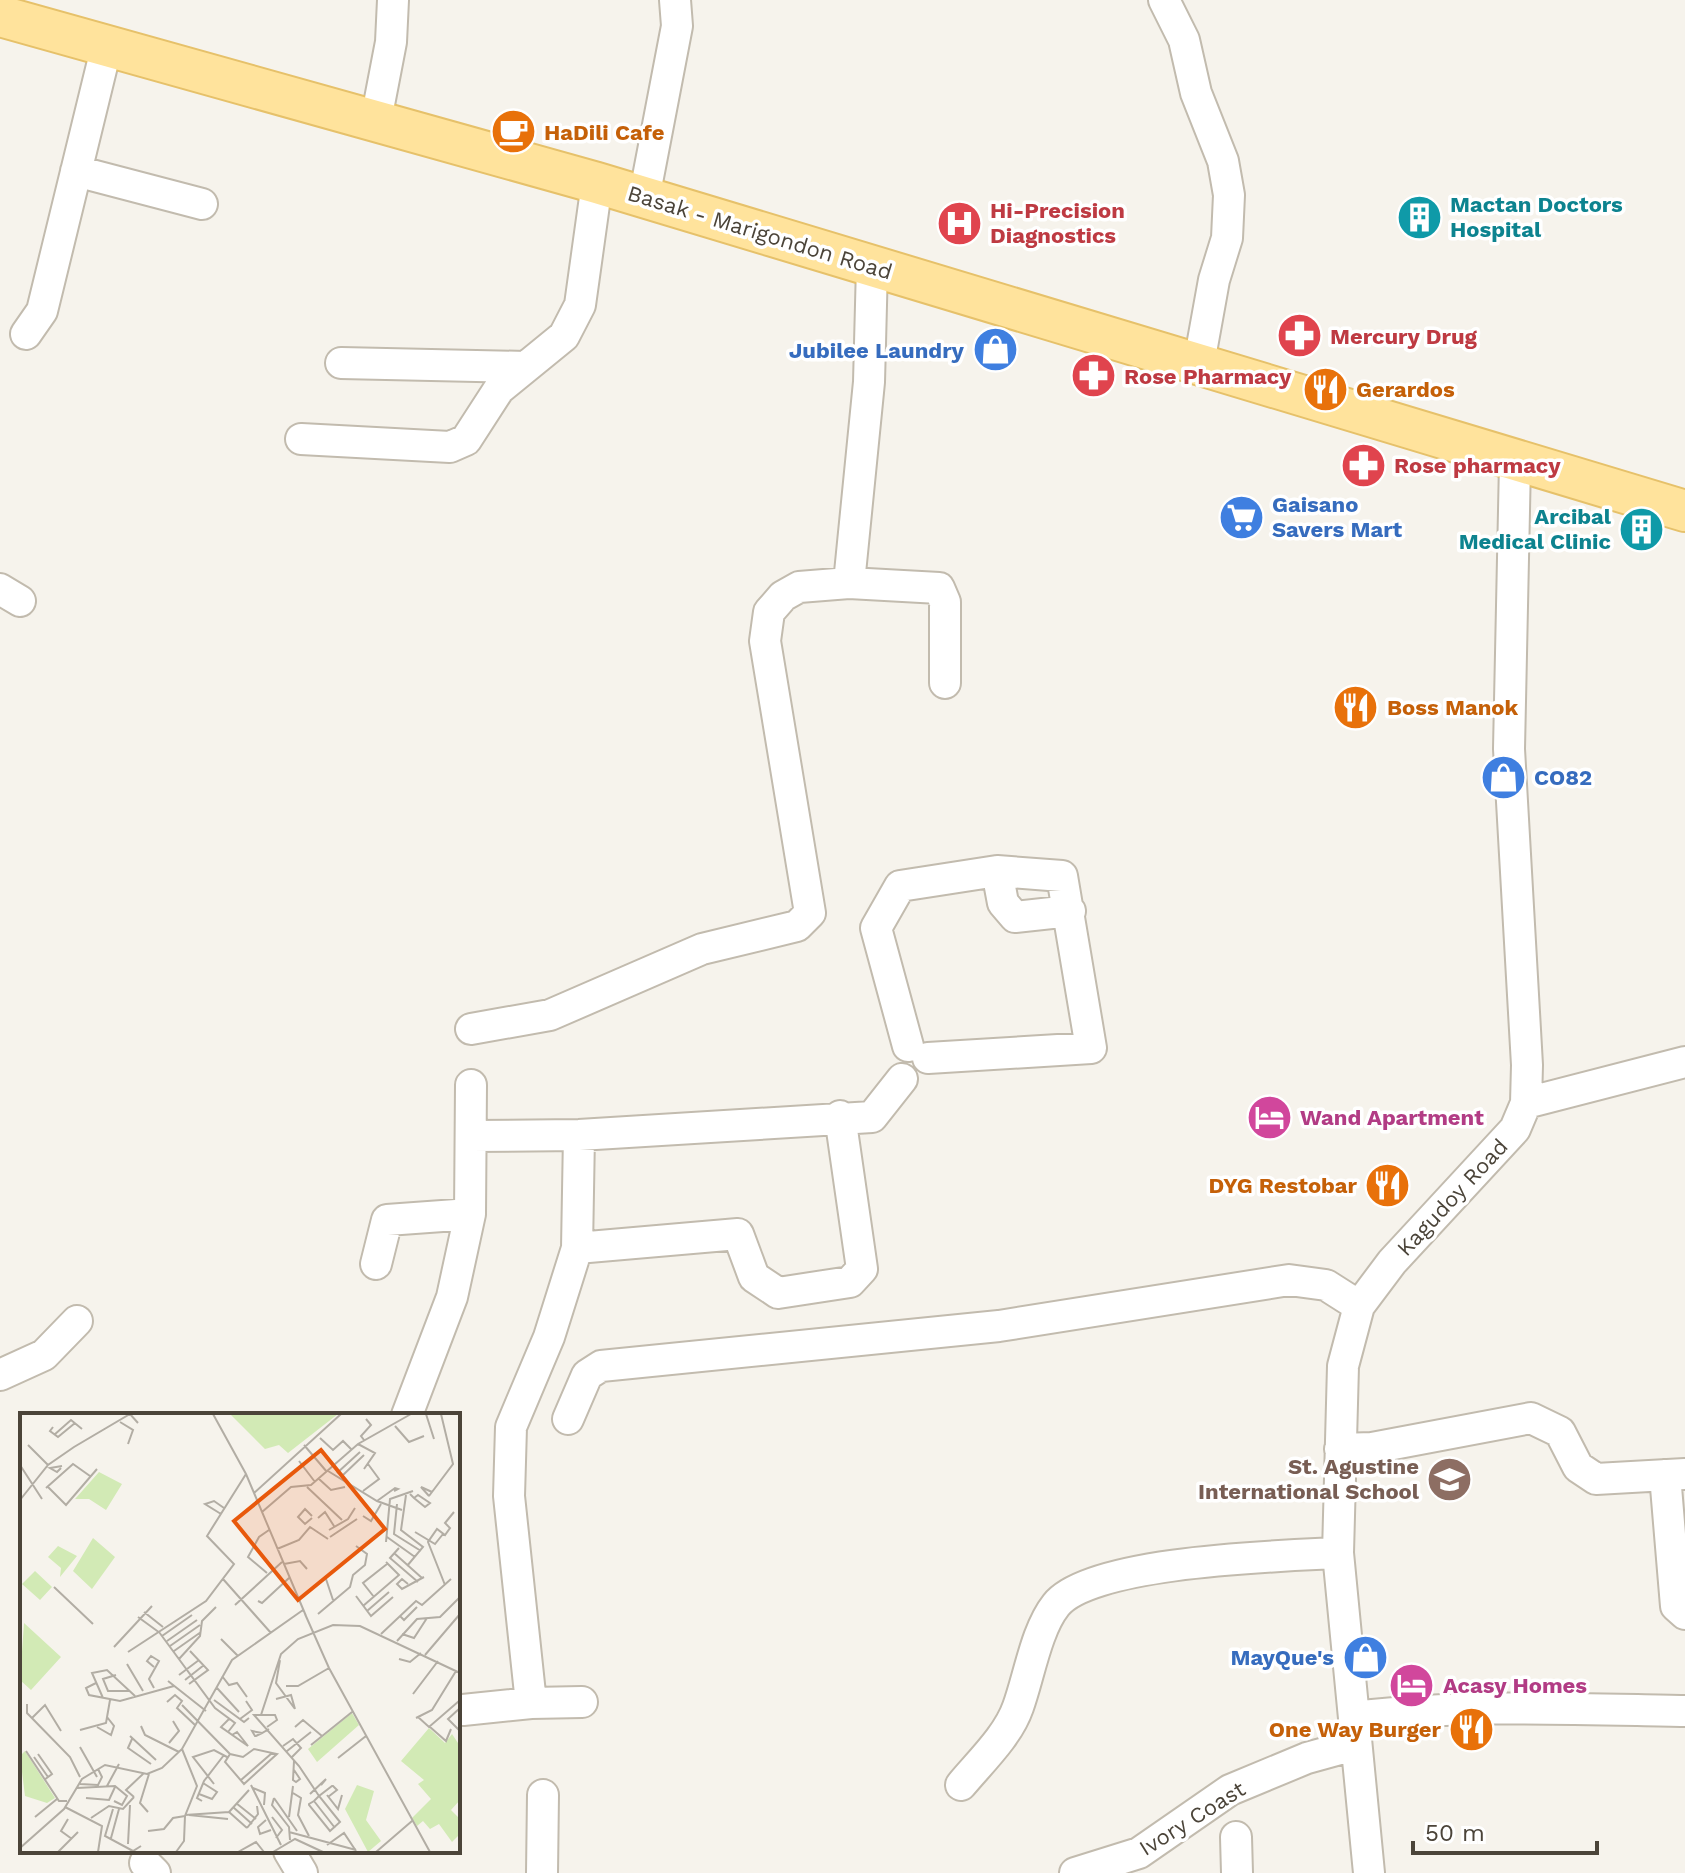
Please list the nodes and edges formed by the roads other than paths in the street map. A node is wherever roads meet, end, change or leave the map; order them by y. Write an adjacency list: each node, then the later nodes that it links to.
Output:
1 (393, 0): 6 (street)
2 (675, 0): 9 (street)
3 (1164, 0): 14 (street)
4 (0, 16): 5 (main road, Basak - Marigondon Road)
5 (107, 45): 6 (main road, Basak - Marigondon Road); 7 (street)
6 (376, 120): 8 (main road, Basak - Marigondon Road)
7 (76, 171): 10 (street); 12 (street)
8 (597, 183): 9 (main road, Basak - Marigondon Road); 15 (street)
9 (644, 198): 11 (main road, Basak - Marigondon Road)
10 (202, 204)
11 (872, 266): 14 (main road, Basak - Marigondon Road); 19 (street)
12 (26, 334)
13 (341, 363): 15 (street)
14 (1199, 363): 17 (main road, Basak - Marigondon Road)
15 (526, 367): 16 (street)
16 (301, 439)
17 (1515, 463): 18 (main road, Basak - Marigondon Road); 27 (street, Kagudoy Road)
18 (1685, 511)
19 (849, 583): 20 (street); 23 (street)
20 (945, 683)
21 (997, 871): 22 (street); 22 (street); 24 (street)
22 (1070, 911): 24 (street)
23 (471, 1029)
24 (918, 1052): 28 (street)
25 (1685, 1062): 27 (street)
26 (471, 1085): 30 (street)
27 (1526, 1103): 34 (street, Kagudoy Road)
28 (840, 1116): 29 (street); 32 (street)
29 (579, 1135): 30 (street); 32 (street)
30 (471, 1136): 31 (street)
31 (470, 1214): 33 (street); 37 (street)
32 (577, 1248): 44 (street)
33 (376, 1264)
34 (1359, 1306): 38 (street); 39 (street, Kagudoy Road)
35 (77, 1321): 36 (street)
36 (0, 1375)
37 (408, 1413)
38 (568, 1419)
39 (1340, 1449): 40 (street); 41 (street, Kagudoy Road)
40 (1675, 1475): 42 (street)
41 (1338, 1553): 47 (street, Kagudoy Road); 48 (street)
42 (1685, 1614)
43 (582, 1702): 44 (street)
44 (531, 1703): 46 (street)
45 (1685, 1711): 47 (street, Ivory Coast)
46 (460, 1713)
47 (1354, 1731): 54 (street, Ivory Coast); 56 (street, Kagudoy Road)
48 (961, 1785)
49 (543, 1795): 53 (street)
50 (1236, 1837): 55 (street)
51 (290, 1853): 52 (street)
52 (302, 1873)
53 (542, 1873)
54 (1075, 1873)
55 (1237, 1873)
56 (1369, 1873)

